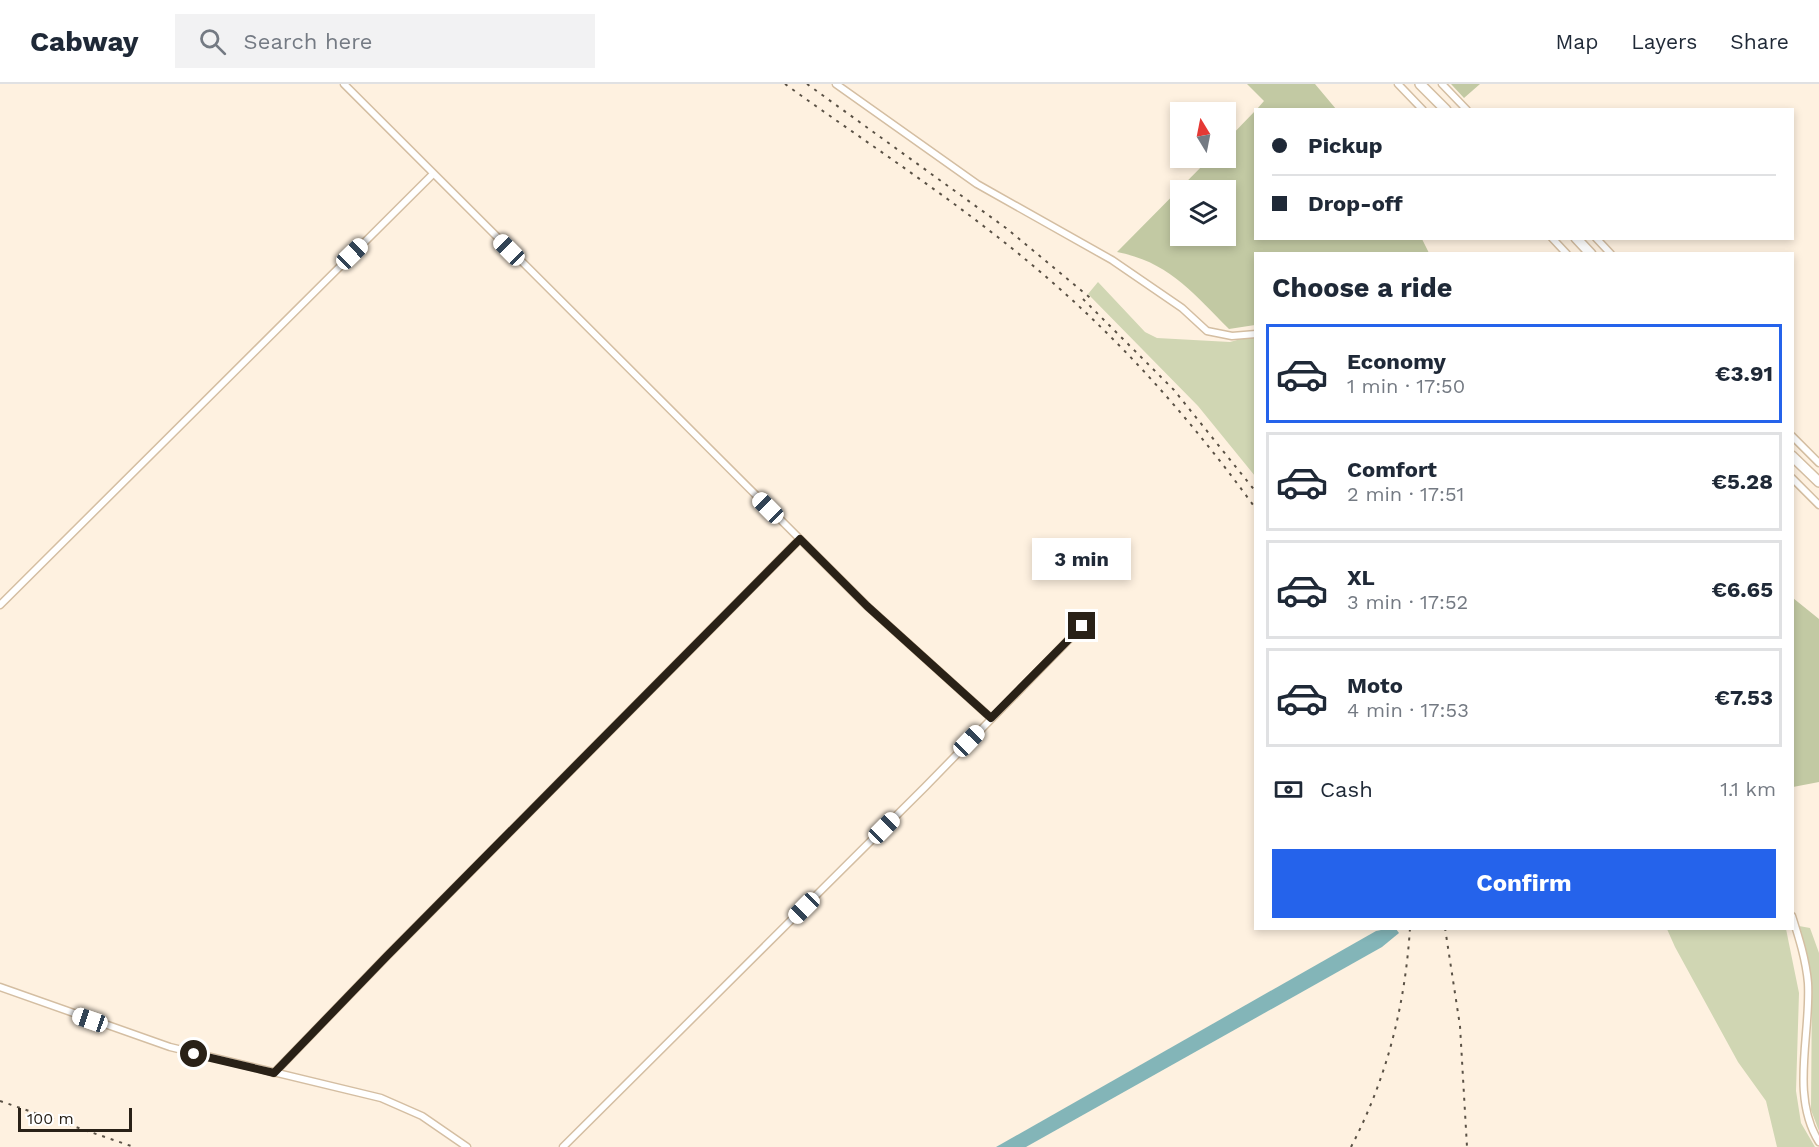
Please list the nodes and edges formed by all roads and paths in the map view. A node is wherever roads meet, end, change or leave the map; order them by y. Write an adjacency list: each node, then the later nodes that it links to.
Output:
1 (344, 84): 9 (street)
2 (836, 84): 16 (street)
3 (1420, 84): 7 (main road)
4 (1442, 84): 8 (street)
5 (1398, 85): 6 (street)
6 (1421, 108)
7 (1444, 108)
8 (1465, 108)
9 (433, 174): 23 (street); 24 (street)
10 (1554, 240): 13 (street)
11 (1578, 240): 14 (main road)
12 (1598, 240): 15 (street)
13 (1566, 252)
14 (1589, 252)
15 (1609, 252)
16 (1254, 334)
17 (1794, 438): 19 (street)
18 (1794, 458): 21 (main road)
19 (1819, 463)
20 (1794, 480): 22 (street)
21 (1819, 482)
22 (1819, 505)
23 (800, 539): 26 (street); 29 (street)
24 (0, 605)
25 (1082, 626): 26 (street)
26 (991, 718): 32 (street)
27 (1794, 922): 30 (street)
28 (0, 987): 29 (street)
29 (274, 1073): 31 (street)
30 (1819, 1142)
31 (467, 1147)
32 (563, 1147)

